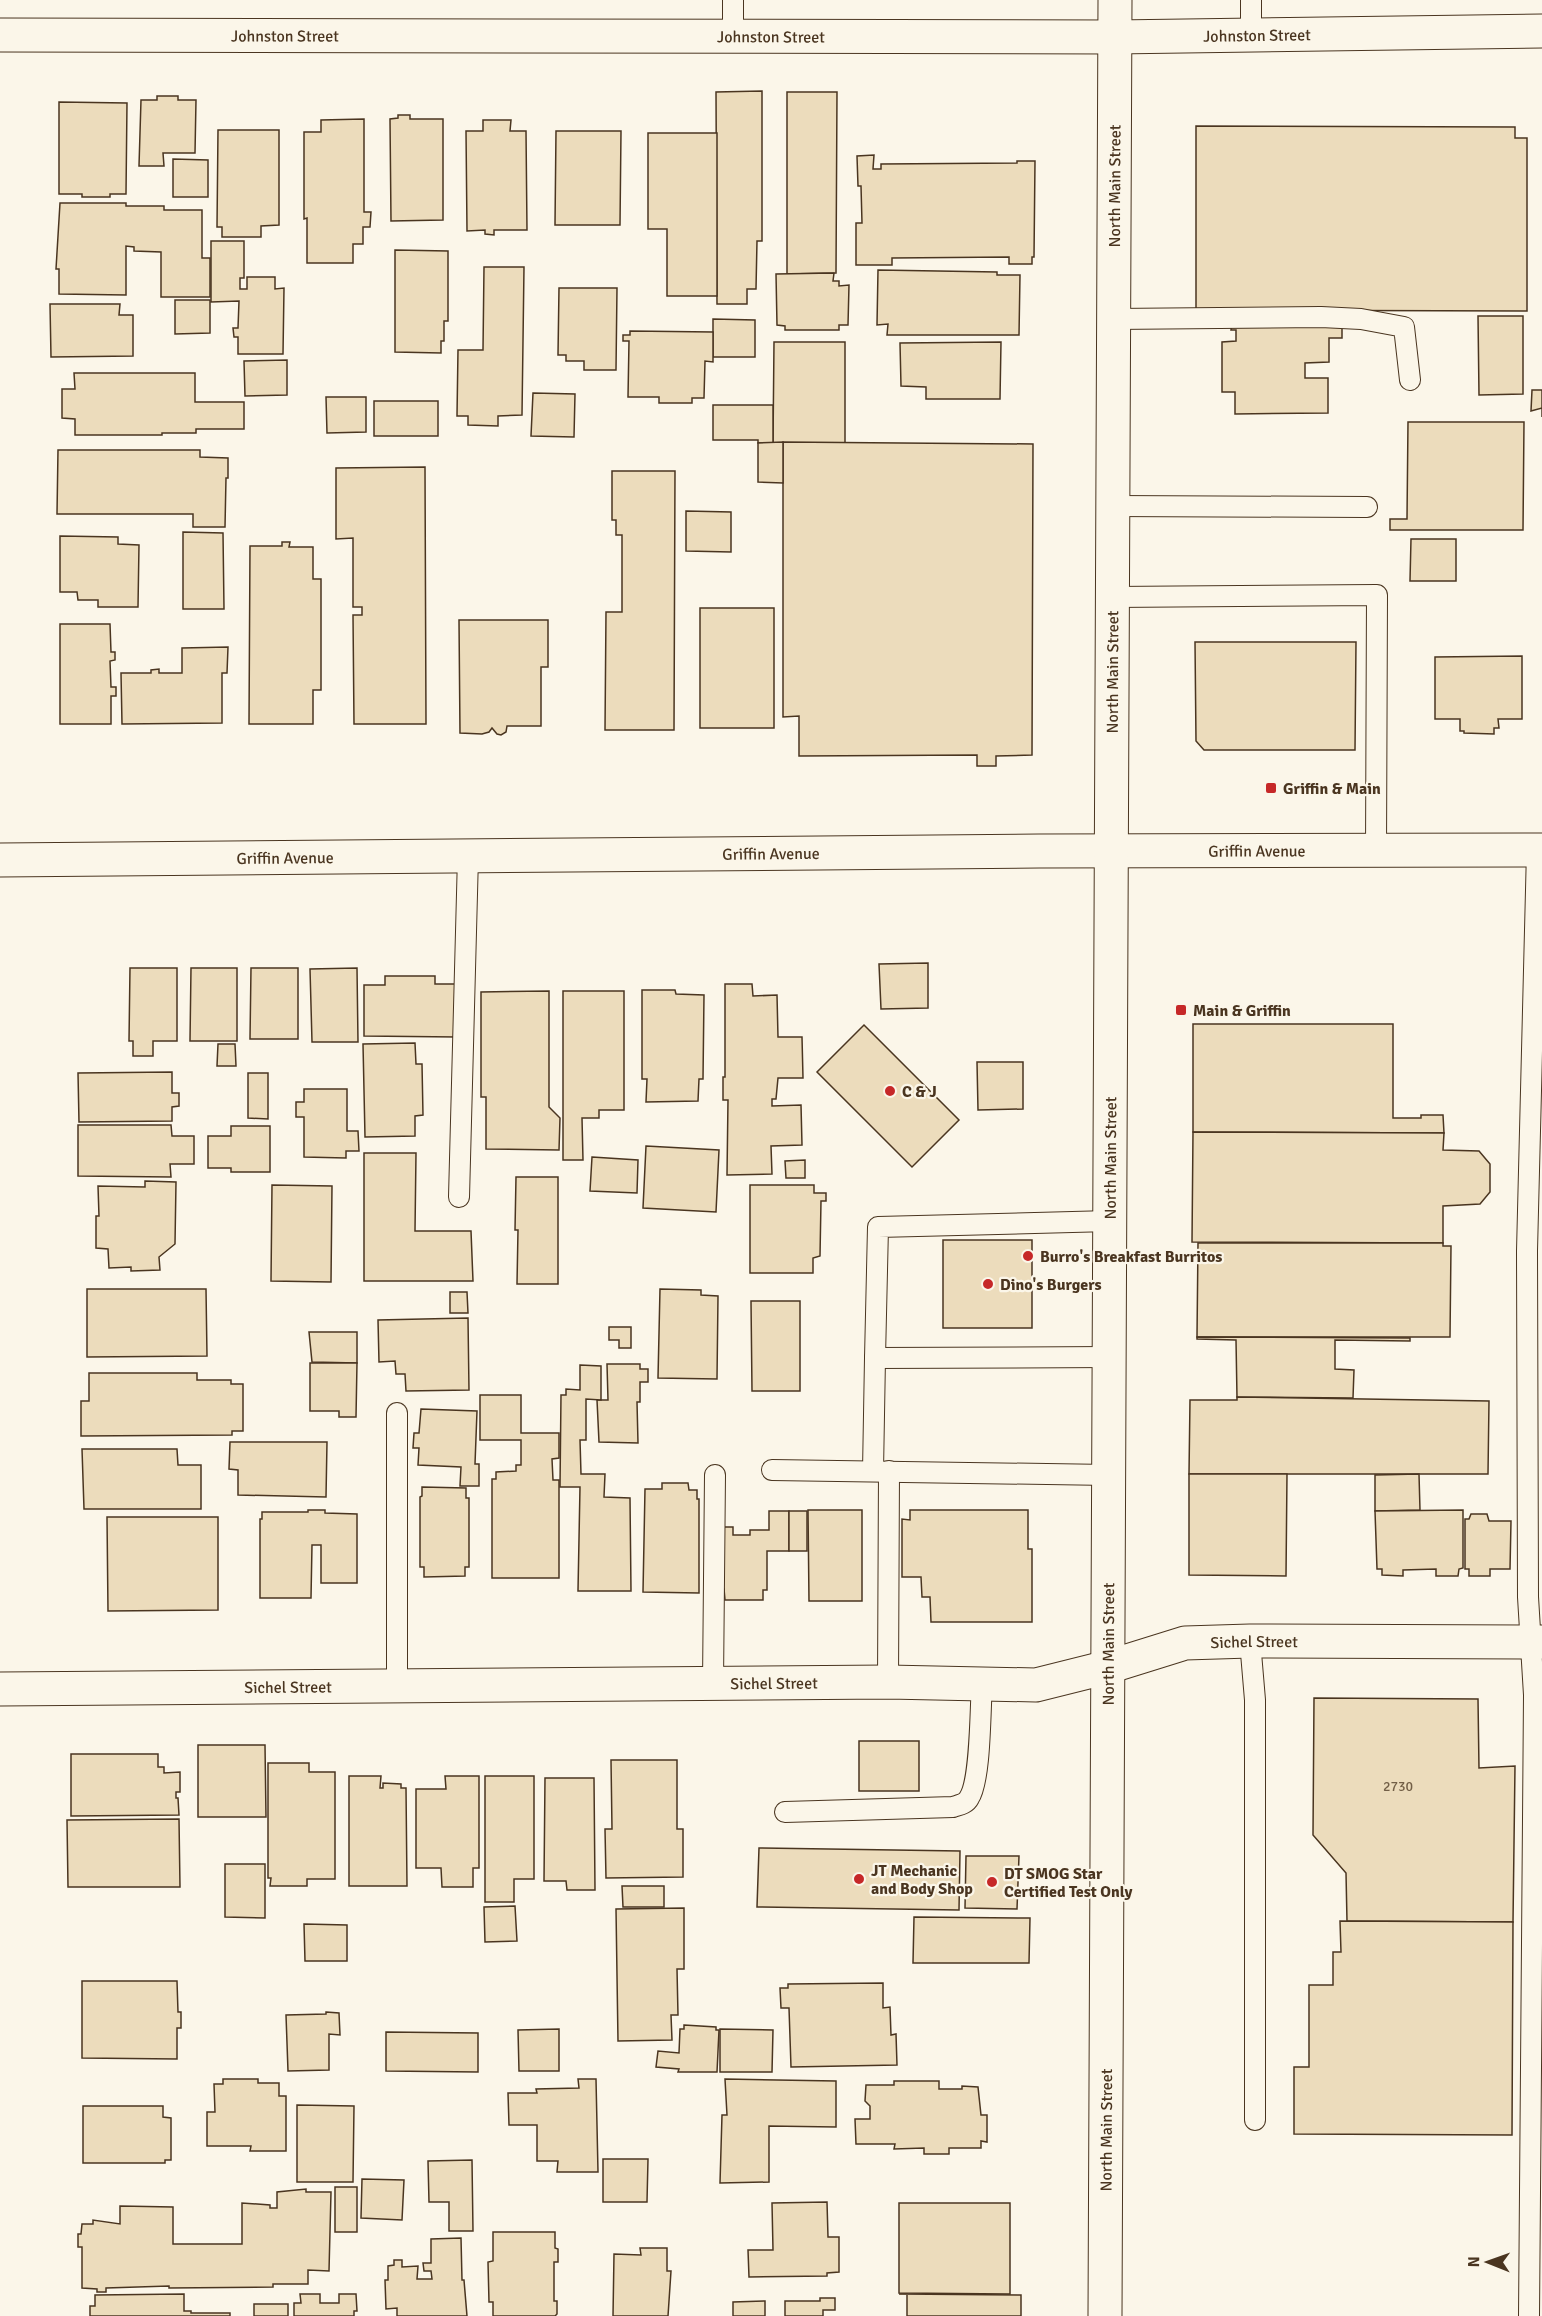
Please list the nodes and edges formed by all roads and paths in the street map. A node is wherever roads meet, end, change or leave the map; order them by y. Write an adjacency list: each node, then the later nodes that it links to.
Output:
1 (733, 0): 6 (lane)
2 (1115, 0): 8 (main road, North Main Street)
3 (1251, 0): 7 (lane)
4 (1542, 31): 7 (main road, Johnston Street)
5 (0, 35): 6 (main road, Johnston Street)
6 (733, 35): 8 (main road, Johnston Street)
7 (1251, 35): 8 (main road, Johnston Street)
8 (1115, 37): 9 (main road, North Main Street)
9 (1114, 319): 10 (lane); 11 (main road, North Main Street)
10 (1410, 380)
11 (1113, 506): 12 (lane); 13 (main road, North Main Street)
12 (1367, 507)
13 (1113, 597): 14 (lane); 16 (main road, North Main Street)
14 (1376, 850): 15 (main road, Griffin Avenue); 16 (main road, Griffin Avenue)
15 (1540, 850): 19 (lane)
16 (1112, 851): 17 (main road, Griffin Avenue); 21 (main road, North Main Street)
17 (468, 856): 18 (main road, Griffin Avenue); 20 (lane)
18 (0, 860)
19 (1535, 1192): 22 (lane)
20 (459, 1197)
21 (1110, 1221): 23 (lane); 24 (main road, North Main Street)
22 (1534, 1251): 31 (lane)
23 (875, 1358): 24 (lane); 27 (lane)
24 (1110, 1358): 29 (main road, North Main Street)
25 (397, 1413): 36 (lane)
26 (772, 1470): 27 (lane)
27 (881, 1471): 29 (lane); 33 (lane)
28 (715, 1475): 34 (lane)
29 (1109, 1475): 32 (main road, North Main Street)
30 (1250, 1641): 31 (main road, Sichel Street); 32 (main road, Sichel Street); 39 (lane)
31 (1536, 1642): 41 (lane)
32 (1108, 1667): 35 (main road, Sichel Street); 40 (main road, North Main Street)
33 (888, 1682): 34 (main road, Sichel Street); 35 (main road, Sichel Street)
34 (713, 1683): 36 (main road, Sichel Street)
35 (982, 1684): 38 (lane)
36 (397, 1686): 37 (main road, Sichel Street)
37 (0, 1689)
38 (786, 1812)
39 (1255, 2120)
40 (1105, 2316)
41 (1529, 2316)

